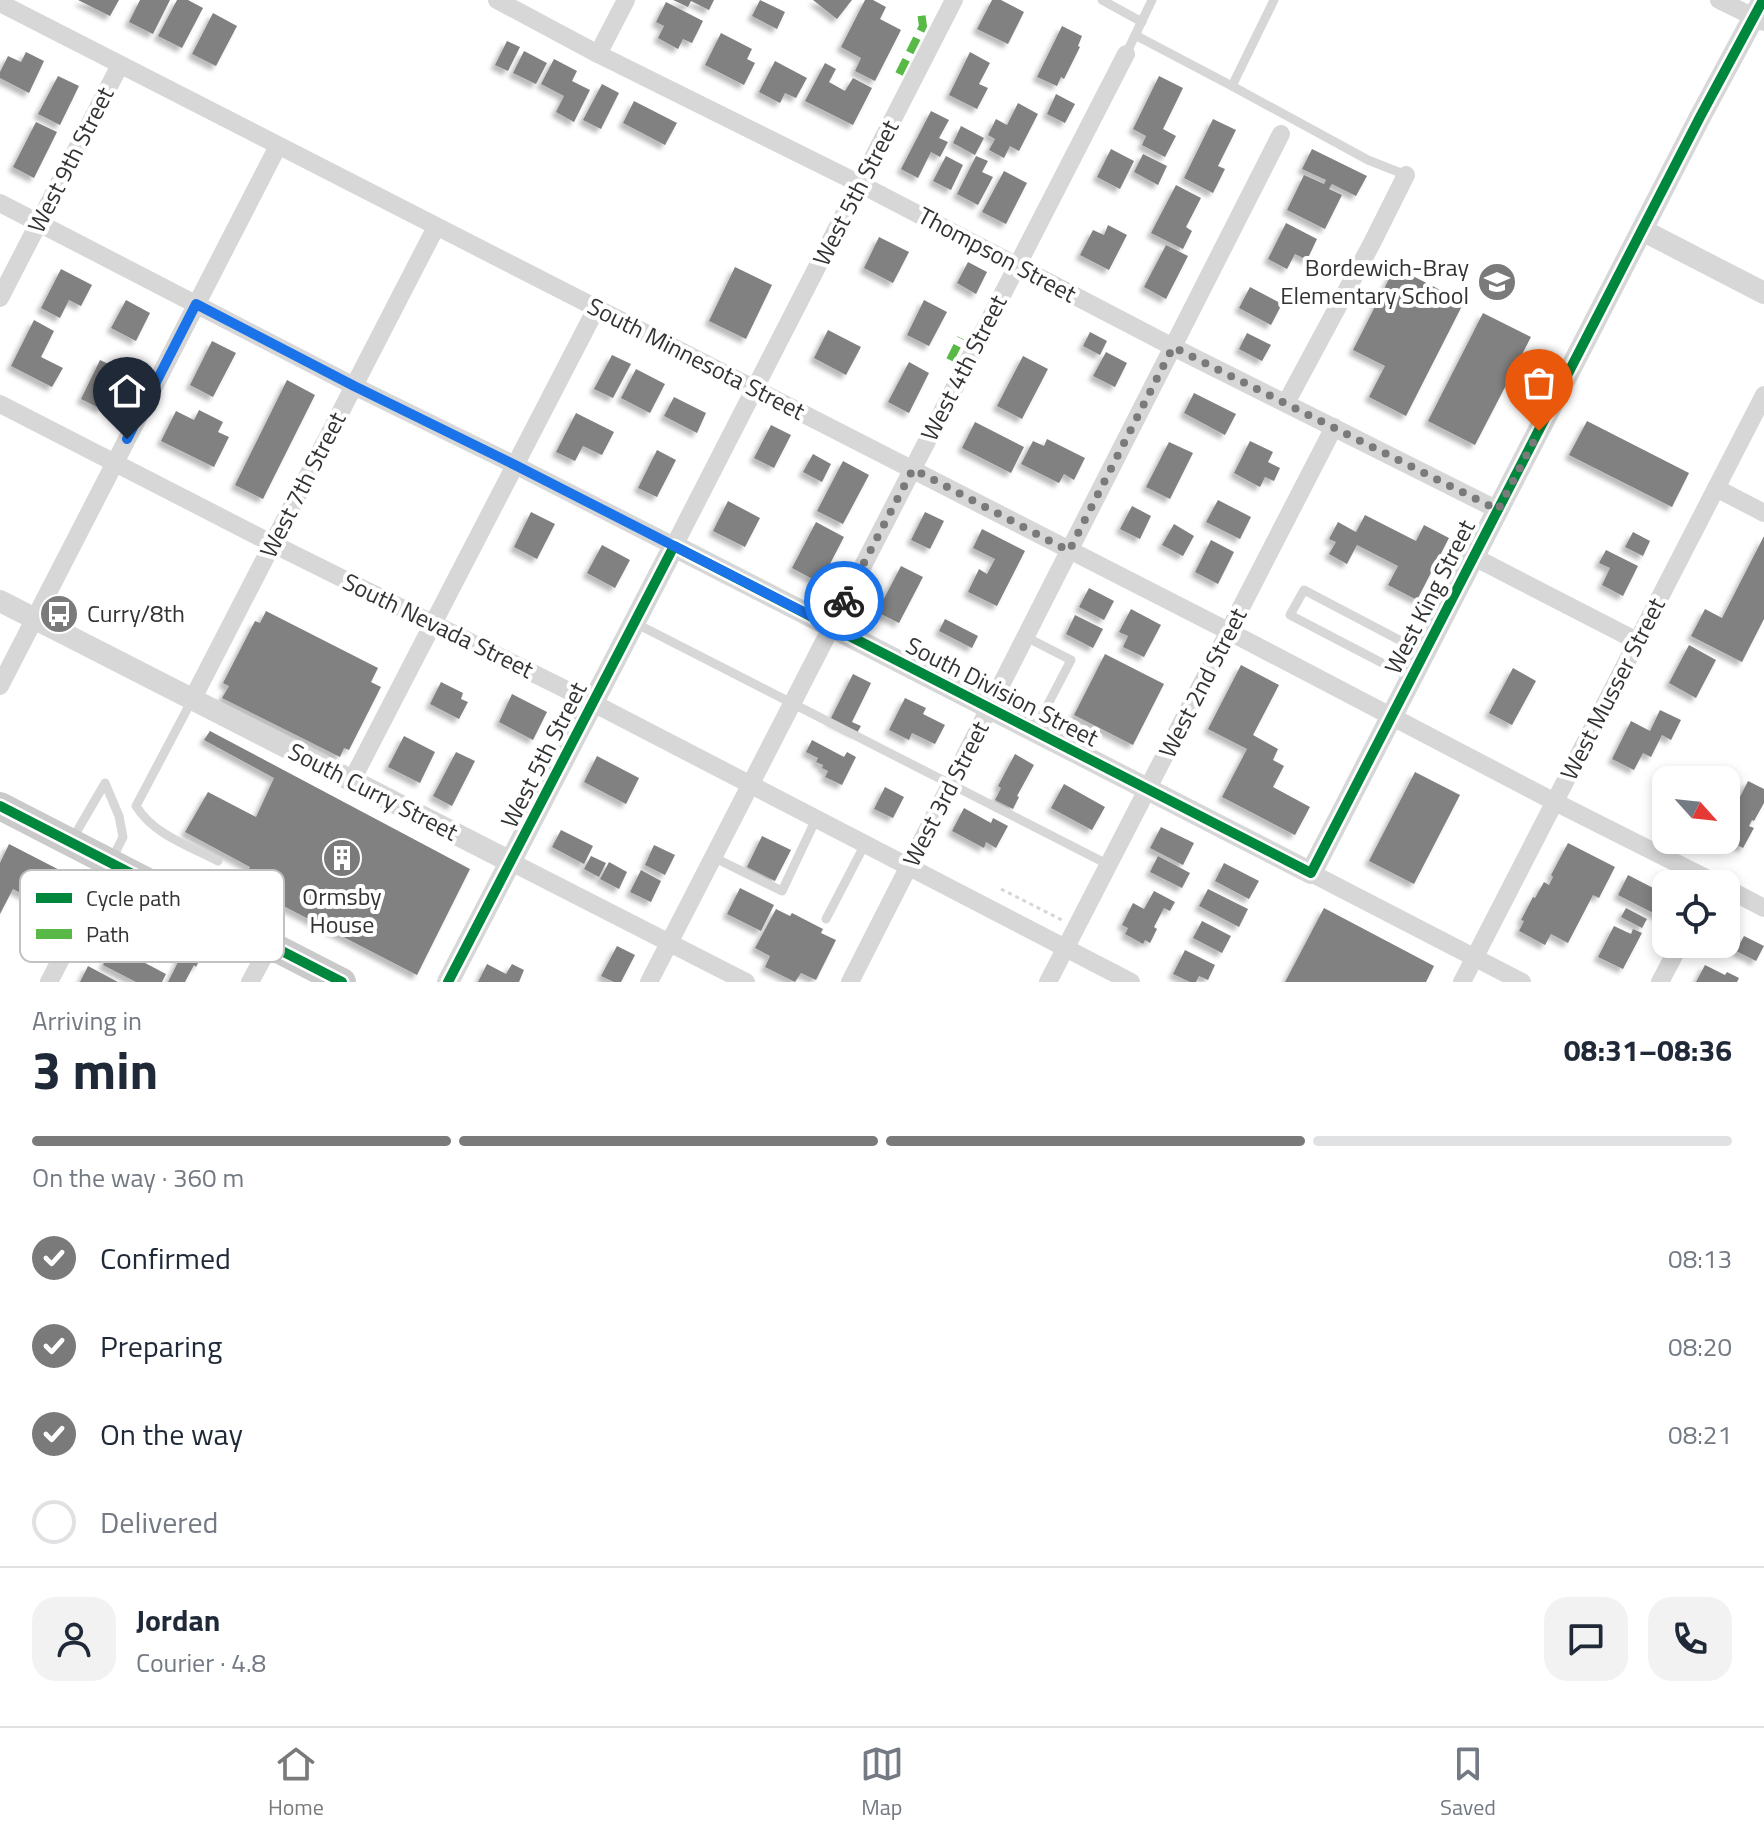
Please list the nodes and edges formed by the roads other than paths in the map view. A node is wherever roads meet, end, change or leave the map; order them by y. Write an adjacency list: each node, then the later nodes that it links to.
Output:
1 (497, 0): 12 (street, Thompson Street)
2 (626, 0): 12 (street)
3 (1102, 0): 10 (lane)
4 (1152, 0): 10 (lane)
5 (1274, 0): 15 (lane)
6 (1719, 0): 9 (street)
7 (0, 3): 14 (street, South Minnesota Street)
8 (947, 3): 19 (street, West 5th Street)
9 (1760, 13): 23 (street, West King Street)
10 (1142, 22): 11 (lane)
11 (1135, 35): 13 (lane); 15 (lane)
12 (598, 54): 19 (street, Thompson Street)
13 (1126, 54): 24 (street, West 4th Street)
14 (120, 65): 17 (street, South Minnesota Street); 21 (street, West 9th Street)
15 (1232, 86): 18 (lane)
16 (1281, 134): 29 (street, West 3rd Street)
17 (278, 146): 22 (street, South Minnesota Street); 27 (street)
18 (1406, 175): 33 (street)
19 (860, 184): 24 (street, Thompson Street); 31 (street, West 5th Street)
20 (0, 203): 21 (street, South Division Street)
21 (38, 223): 26 (street, West 9th Street); 27 (street, South Division Street)
22 (436, 227): 28 (street, South Minnesota Street); 30 (street, West 7th Street)
23 (1642, 230): 25 (street); 40 (street, West King Street)
24 (1017, 266): 29 (street, Thompson Street); 38 (street, West 4th Street)
25 (1764, 293)
26 (0, 298)
27 (196, 304): 30 (street, South Division Street); 36 (street)
28 (597, 307): 31 (street, South Minnesota Street); 37 (street)
29 (1173, 347): 33 (street, Thompson Street); 44 (street, West 3rd Street)
30 (354, 386): 37 (street, South Division Street); 42 (street, West 7th Street)
31 (755, 389): 38 (street, South Minnesota Street); 43 (street, West 5th Street)
32 (1764, 395): 39 (street, West Musser Street)
33 (1286, 403): 35 (street, Thompson Street)
34 (0, 404): 36 (street, South Nevada Street)
35 (1334, 427): 40 (street, Thompson Street); 51 (street, West 2nd Street)
36 (115, 463): 42 (street, South Nevada Street); 47 (street)
37 (515, 465): 43 (street, South Division Street); 48 (street)
38 (913, 469): 44 (street, South Minnesota Street); 50 (street, West 4th Street)
39 (1716, 488): 41 (street); 53 (street, West Musser Street)
40 (1498, 510): 45 (street, West King Street)
41 (1764, 513)
42 (273, 544): 48 (street, South Nevada Street); 57 (street, West 7th Street)
43 (674, 546): 49 (street, West 5th Street); 50 (street, South Division Street)
44 (1069, 551): 51 (street, South Minnesota Street); 52 (street, West 3rd Street)
45 (1474, 557): 53 (street); 54 (street, West King Street)
46 (0, 601): 47 (street, South Curry Street)
47 (35, 618): 56 (street); 57 (street, South Curry Street)
48 (433, 623): 58 (street, South Nevada Street); 63 (street)
49 (635, 623): 58 (street, West 5th Street); 59 (lane)
50 (831, 626): 59 (street, West 4th Street); 60 (street, South Division Street)
51 (1230, 632): 61 (street, South Minnesota Street); 66 (street, West 2nd Street)
52 (1026, 637): 60 (street, West 3rd Street); 62 (lane)
53 (1637, 641): 67 (street, West Musser Street)
54 (1424, 654): 55 (street, West King Street); 55 (lane)
55 (1411, 678): 61 (street, West King Street)
56 (0, 686)
57 (192, 700): 63 (street, South Curry Street); 73 (lane)
58 (593, 703): 64 (street, South Nevada Street); 75 (street, West 5th Street)
59 (791, 704): 64 (street, West 4th Street); 65 (lane)
60 (990, 709): 62 (street, South Division Street); 65 (street, West 3rd Street)
61 (1392, 716): 67 (street, South Minnesota Street); 81 (street, West King Street)
62 (1034, 731): 66 (street, South Division Street)
63 (351, 782): 75 (street, South Curry Street)
64 (750, 785): 69 (street, South Nevada Street); 72 (street, West 4th Street)
65 (950, 785): 76 (lane); 77 (street, West 3rd Street)
66 (1148, 789): 76 (street, West 2nd Street); 81 (street, South Division Street)
67 (1555, 802): 80 (street, South Minnesota Street); 88 (street, West Musser Street)
68 (0, 806): 70 (main road)
69 (816, 819): 71 (street, South Nevada Street); 72 (lane)
70 (70, 842): 74 (main road); 74 (lane)
71 (865, 844): 77 (street, South Nevada Street); 84 (lane)
72 (713, 857): 85 (street, West 4th Street)
73 (218, 861)
74 (111, 862): 78 (street); 79 (main road)
75 (511, 862): 85 (street, South Curry Street); 95 (street, West 5th Street)
76 (1109, 865): 86 (street, West 2nd Street)
77 (909, 867): 86 (street, South Nevada Street); 98 (street, West 3rd Street)
78 (107, 870)
79 (126, 870)
80 (1689, 870)
81 (1311, 873): 88 (street)
82 (1740, 896): 83 (street, South Minnesota Street)
83 (1764, 908)
84 (826, 919)
85 (670, 942): 96 (street, West 4th Street); 97 (street, South Curry Street)
86 (1066, 948): 99 (street, West 2nd Street); 100 (street, South Nevada Street)
87 (284, 952): 94 (main road)
88 (1475, 958): 101 (street, West Musser Street); 102 (street)
89 (1673, 958): 103 (street)
90 (59, 962): 92 (street)
91 (261, 962): 93 (street)
92 (49, 982)
93 (250, 982)
94 (342, 982)
95 (448, 982)
96 (649, 982)
97 (746, 982)
98 (850, 982)
99 (1048, 982)
100 (1131, 982)
101 (1462, 982)
102 (1522, 982)
103 (1660, 982)

